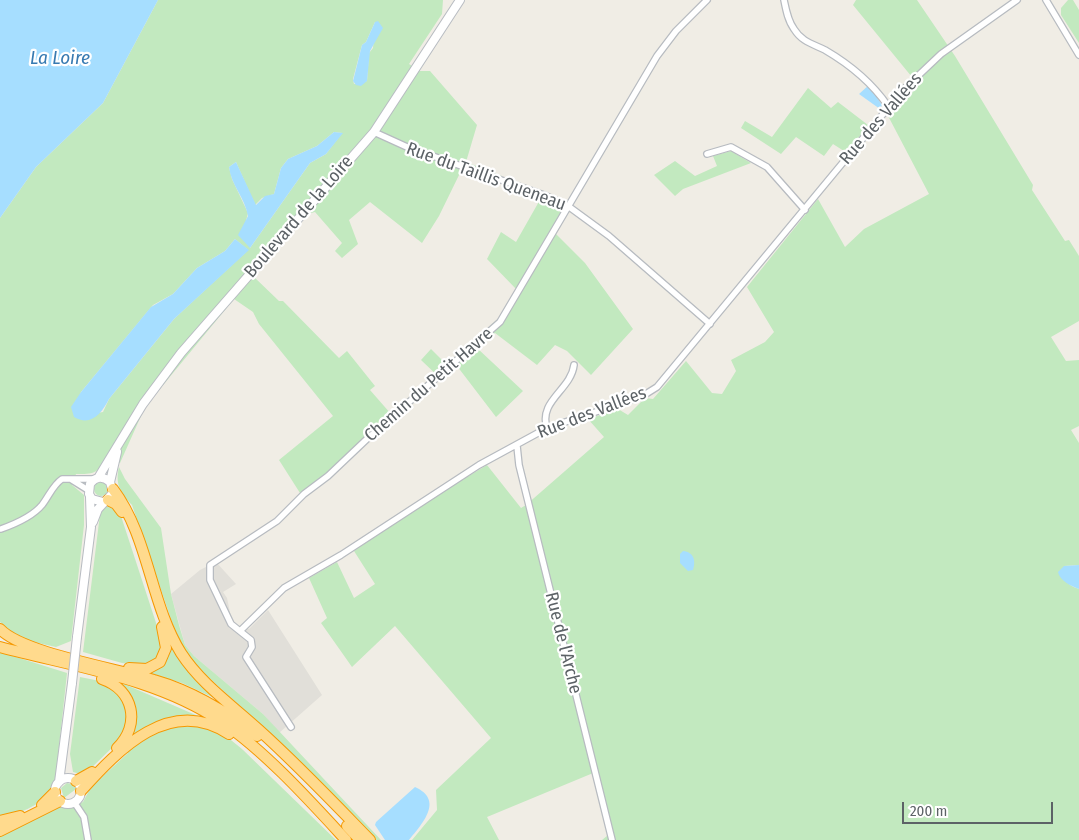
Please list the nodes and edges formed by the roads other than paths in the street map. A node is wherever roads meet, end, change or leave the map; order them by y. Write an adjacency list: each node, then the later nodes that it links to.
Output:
1 (460, 0): 8 (main road, Boulevard de la Loire)
2 (706, 0): 10 (street, Chemin du Petit Havre)
3 (784, 0): 7 (street)
4 (1017, 0): 7 (street, Rue des Vallées)
5 (1046, 0): 6 (street)
6 (1079, 55)
7 (888, 106): 11 (street, Rue des Vallées)
8 (374, 132): 10 (street, Rue du Taillis Queneau); 14 (main road, Boulevard de la Loire)
9 (707, 154): 11 (street)
10 (568, 206): 12 (street, Rue du Taillis Queneau); 25 (street, Chemin du Petit Havre)
11 (805, 210): 12 (street, Rue des Vallées)
12 (710, 324): 15 (street, Rue des Vallées)
13 (574, 365): 15 (street)
14 (128, 427): 17 (main road, Boulevard de la Loire); 19 (main road, Boulevard de la Loire)
15 (547, 428): 16 (street, Rue des Vallées)
16 (517, 446): 25 (street, Rue des Vallées); 41 (street, Rue de l'Arche)
17 (96, 478): 18 (street); 19 (main road); 20 (main road)
18 (70, 479): 20 (street); 23 (street)
19 (112, 486): 21 (main road); 40 (highway)
20 (89, 493): 21 (main road); 22 (main road)
21 (105, 501): 22 (main road); 27 (highway)
22 (91, 527): 29 (main road, bridge)
23 (1, 529)
24 (0, 629): 27 (highway)
25 (240, 631): 28 (street, Chemin du Petit Havre)
26 (0, 647): 27 (highway)
27 (64, 659): 30 (highway); 32 (highway); 39 (highway)
28 (291, 727)
29 (63, 755): 31 (main road); 32 (main road)
30 (264, 758): 32 (highway); 38 (highway)
31 (59, 782): 32 (main road); 33 (main road)
32 (75, 783): 34 (main road)
33 (58, 797): 34 (main road); 35 (highway); 36 (highway)
34 (74, 802): 37 (street)
35 (0, 821)
36 (0, 831)
37 (88, 840)
38 (346, 840)
39 (360, 840)
40 (370, 840)
41 (612, 840)

